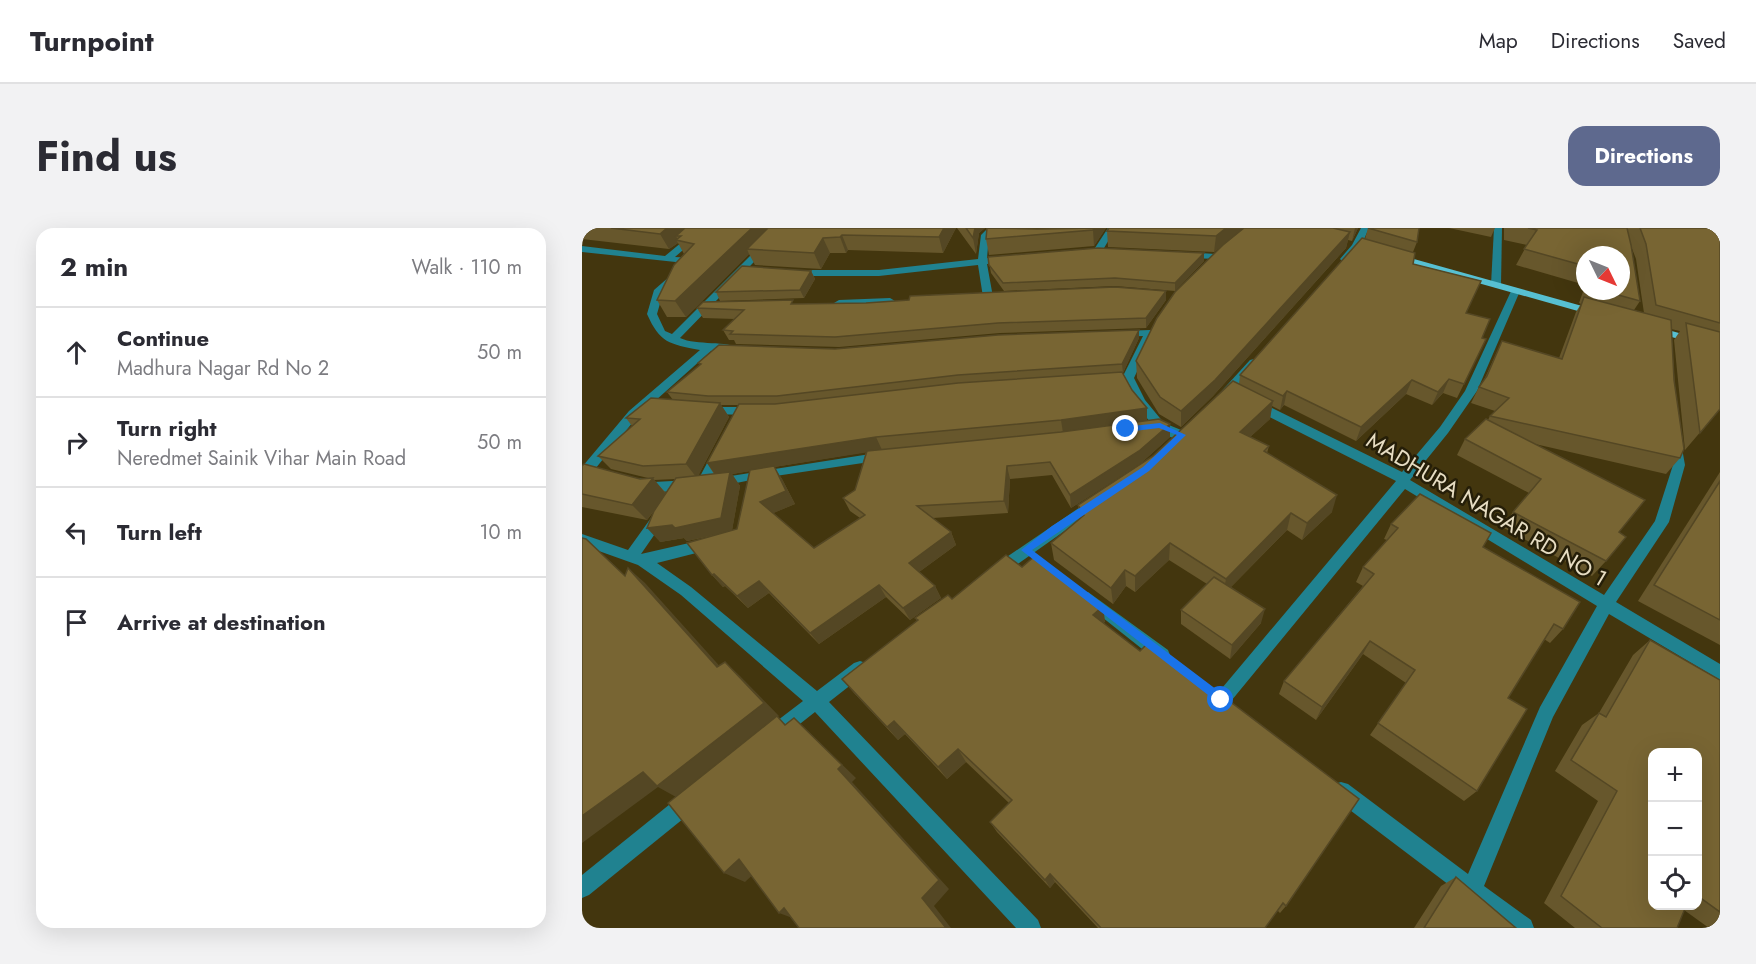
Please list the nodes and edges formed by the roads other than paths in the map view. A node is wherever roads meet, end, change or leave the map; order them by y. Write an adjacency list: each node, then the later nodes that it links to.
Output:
1 (704, 228): 15 (street)
2 (994, 228): 16 (street)
3 (1112, 228): 9 (street)
4 (1254, 228): 12 (street)
5 (1365, 228): 20 (street)
6 (1498, 228): 21 (street)
7 (782, 233): 17 (street)
8 (582, 249): 15 (street)
9 (1098, 251): 10 (street); 11 (street)
10 (1115, 252)
11 (1084, 253)
12 (1170, 254)
13 (1388, 255): 21 (main road)
14 (1022, 258): 16 (street)
15 (667, 259): 30 (street)
16 (982, 261): 19 (street); 23 (street)
17 (741, 269): 18 (street); 30 (street)
18 (752, 270)
19 (786, 272)
20 (1334, 272)
21 (1496, 285): 22 (main road)
22 (1515, 291): 26 (main road); 46 (street)
23 (999, 296)
24 (897, 301): 25 (street)
25 (828, 304)
26 (1604, 315)
27 (1638, 324): 28 (main road)
28 (1667, 332): 31 (main road); 35 (street)
29 (1104, 334): 42 (street)
30 (674, 338): 32 (street)
31 (1720, 347)
32 (708, 348): 34 (street); 44 (street)
33 (1266, 348): 36 (street)
34 (751, 350)
35 (1668, 353)
36 (1228, 391): 37 (street); 46 (street, MADHURA NAGAR RD NO 1)
37 (1211, 408)
38 (691, 409): 39 (street)
39 (772, 411)
40 (1673, 419): 57 (street)
41 (725, 443): 47 (street)
42 (1168, 448)
43 (894, 454): 47 (street)
44 (589, 473)
45 (632, 481): 48 (street)
46 (1403, 481): 57 (street, MADHURA NAGAR RD NO 1); 62 (street)
47 (702, 485): 48 (street)
48 (682, 486): 53 (street)
49 (1109, 492): 52 (street)
50 (582, 539): 53 (street)
51 (729, 539): 53 (street)
52 (1026, 550): 54 (street); 55 (street)
53 (637, 559): 61 (street)
54 (1044, 564)
55 (987, 578)
56 (1072, 586): 59 (street)
57 (1606, 604): 60 (street, MADHURA NAGAR RD NO 1); 67 (street)
58 (872, 659): 61 (street)
59 (1174, 664)
60 (1720, 673)
61 (815, 700): 63 (street); 68 (street)
62 (1239, 714)
63 (759, 745)
64 (1323, 777): 67 (street)
65 (703, 790): 66 (street)
66 (582, 888)
67 (1472, 889): 69 (street)
68 (1030, 928)
69 (1523, 928)

